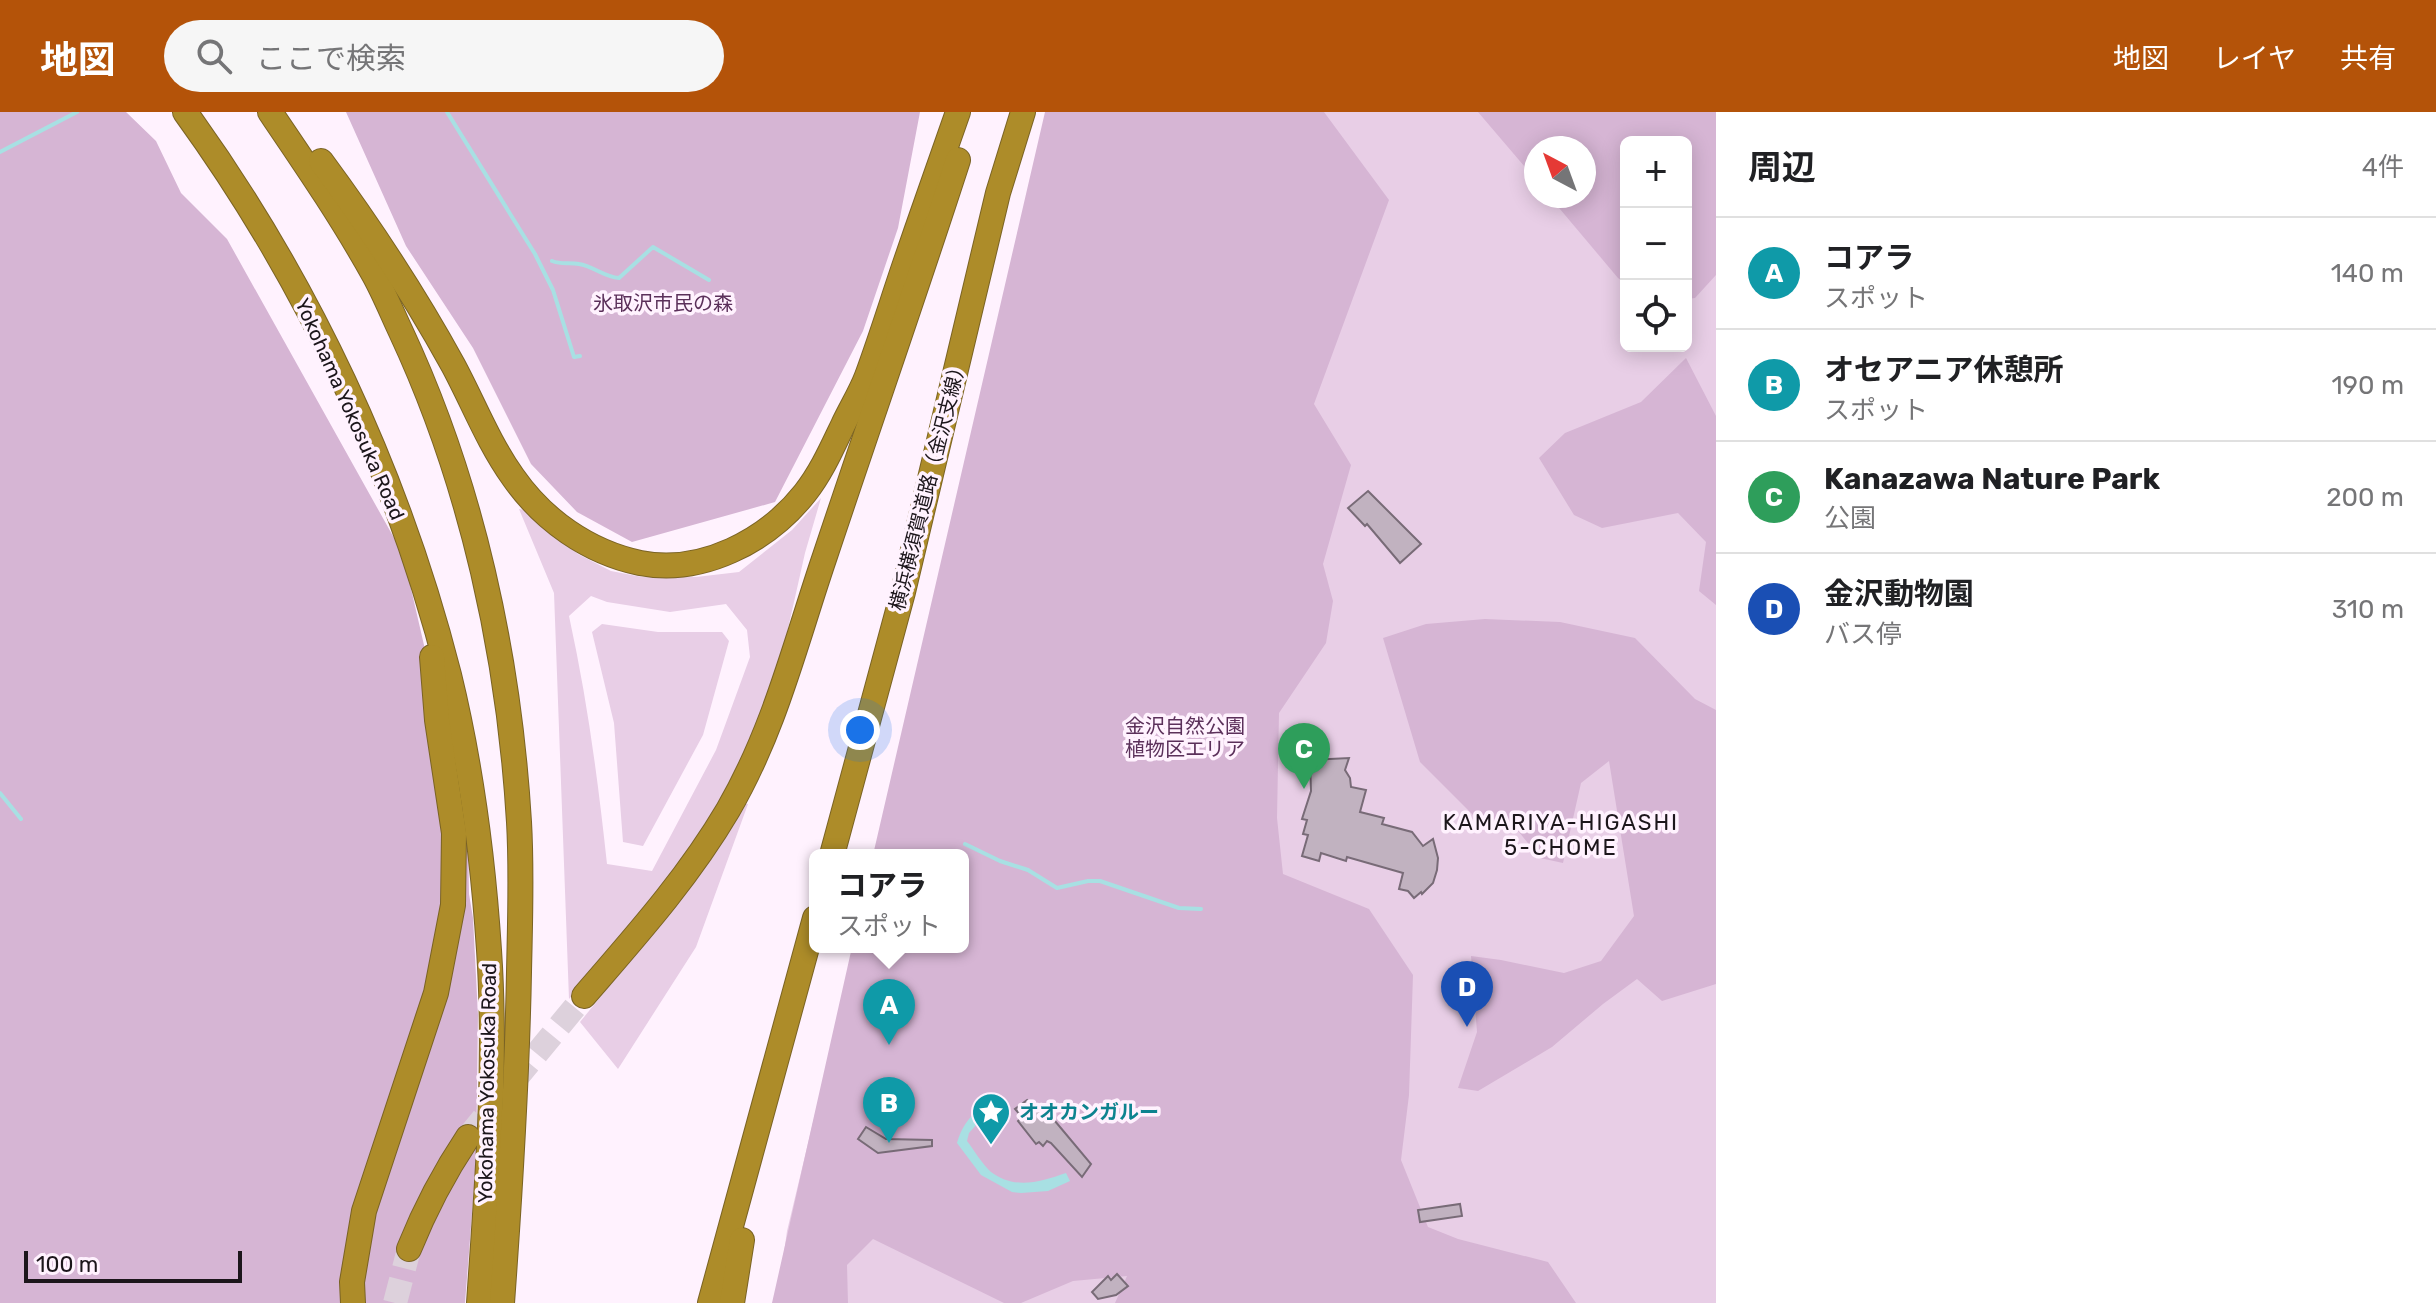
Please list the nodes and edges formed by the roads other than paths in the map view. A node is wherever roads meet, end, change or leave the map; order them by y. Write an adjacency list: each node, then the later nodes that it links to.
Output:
1 (185, 112): 7 (highway, Yokohama Yokosuka Road)
2 (270, 112): 16 (highway, Yokohama Yokosuka Road)
3 (283, 112): 4 (highway)
4 (958, 112)
5 (973, 112): 10 (highway)
6 (1023, 112): 8 (highway, 横浜横須賀道路（金沢支線）)
7 (428, 599): 14 (highway); 15 (highway, Yokohama Yokosuka Road)
8 (834, 849)
9 (809, 940): 11 (highway)
10 (584, 996)
11 (793, 999): 17 (highway); 18 (highway)
12 (468, 1137): 13 (highway)
13 (409, 1249)
14 (353, 1303)
15 (479, 1303)
16 (502, 1303)
17 (710, 1303)
18 (732, 1303)

